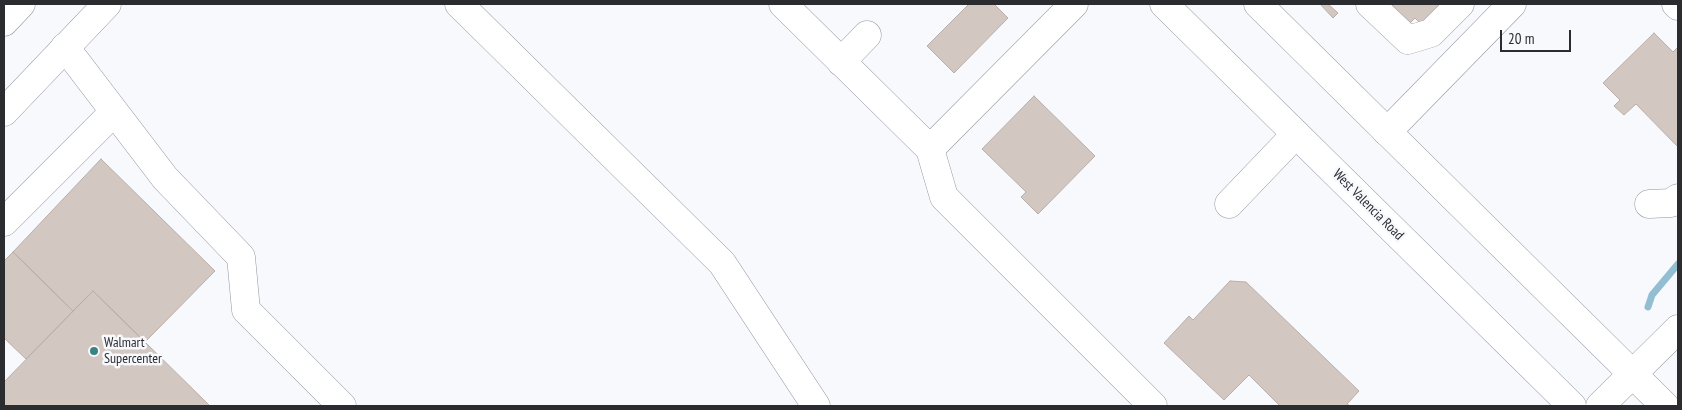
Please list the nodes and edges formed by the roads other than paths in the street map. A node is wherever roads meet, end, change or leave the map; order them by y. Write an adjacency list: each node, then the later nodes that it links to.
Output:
1 (21, 4): 11 (main road)
2 (107, 4): 13 (main road)
3 (459, 4): 27 (main road)
4 (783, 4): 14 (main road)
5 (1074, 4): 19 (main road)
6 (1164, 4): 18 (main road, West Valencia Road)
7 (1258, 4): 17 (main road)
8 (1370, 4): 9 (main road)
9 (1460, 4)
10 (1512, 4): 17 (main road)
11 (4, 22)
12 (867, 35): 14 (main road)
13 (65, 47): 15 (main road); 16 (main road)
14 (841, 62): 19 (main road)
15 (4, 112)
16 (114, 112): 23 (main road); 26 (main road)
17 (1388, 132): 25 (main road)
18 (1296, 134): 21 (main road); 29 (main road, West Valencia Road)
19 (930, 149): 28 (main road)
20 (1678, 198): 22 (main road)
21 (1228, 204)
22 (1649, 204)
23 (4, 222)
24 (1678, 329): 25 (main road)
25 (1632, 375): 30 (main road); 31 (main road)
26 (342, 406)
27 (816, 406)
28 (1153, 406)
29 (1572, 406)
30 (1600, 406)
31 (1665, 406)

